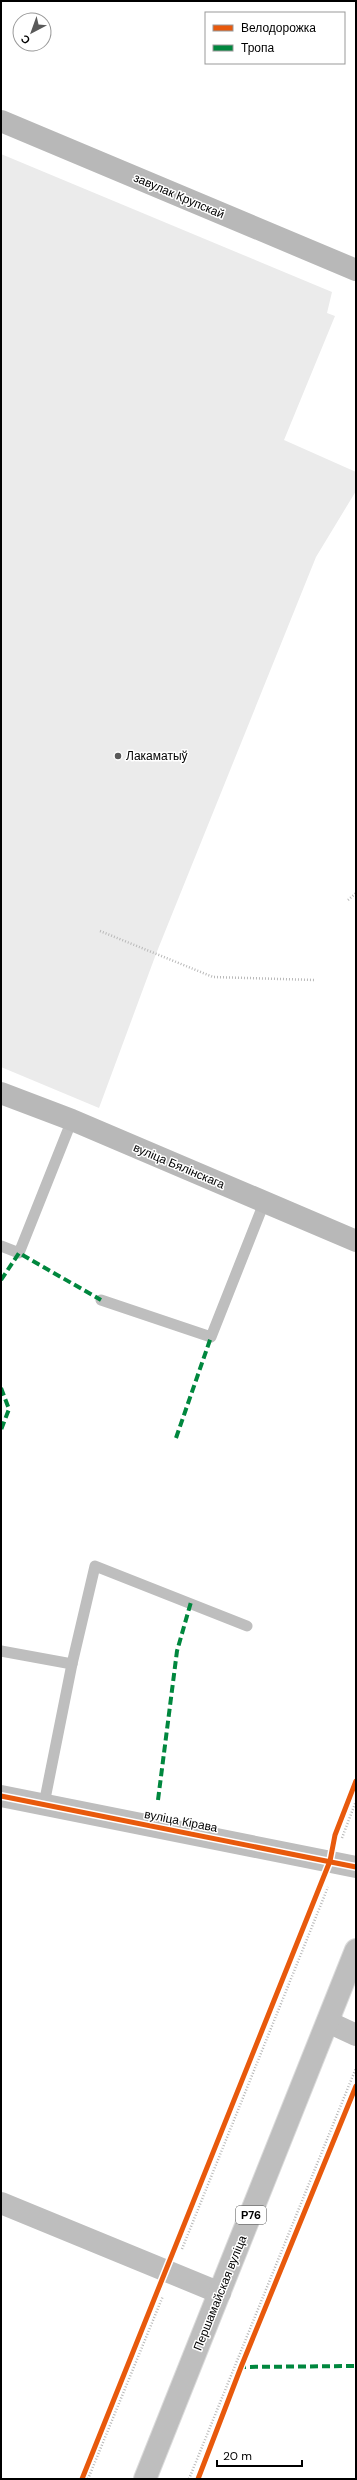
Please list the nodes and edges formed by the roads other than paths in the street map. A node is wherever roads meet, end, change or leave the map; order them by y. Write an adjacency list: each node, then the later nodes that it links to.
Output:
1 (1, 121): 2 (main road, завулак Крупскай)
2 (356, 270)
3 (1, 1093): 4 (main road, вуліца Бялінскага)
4 (72, 1120): 5 (main road, вуліца Бялінскага); 7 (lane)
5 (264, 1203): 6 (main road, вуліца Бялінскага); 8 (lane)
6 (356, 1241)
7 (1, 1246)
8 (101, 1300)
9 (247, 1626): 11 (lane)
10 (1, 1651): 11 (lane)
11 (72, 1664): 13 (lane)
12 (1, 1796): 13 (street, вуліца Кірава)
13 (44, 1804): 14 (street, вуліца Кірава)
14 (347, 1865)
15 (356, 1950): 16 (street, Першамайская вуліца / Р76)
16 (328, 2022): 17 (street); 19 (street, Першамайская вуліца / Р76)
17 (356, 2035)
18 (1, 2203): 19 (street)
19 (220, 2293): 20 (street, Першамайская вуліца / Р76)
20 (145, 2479)

